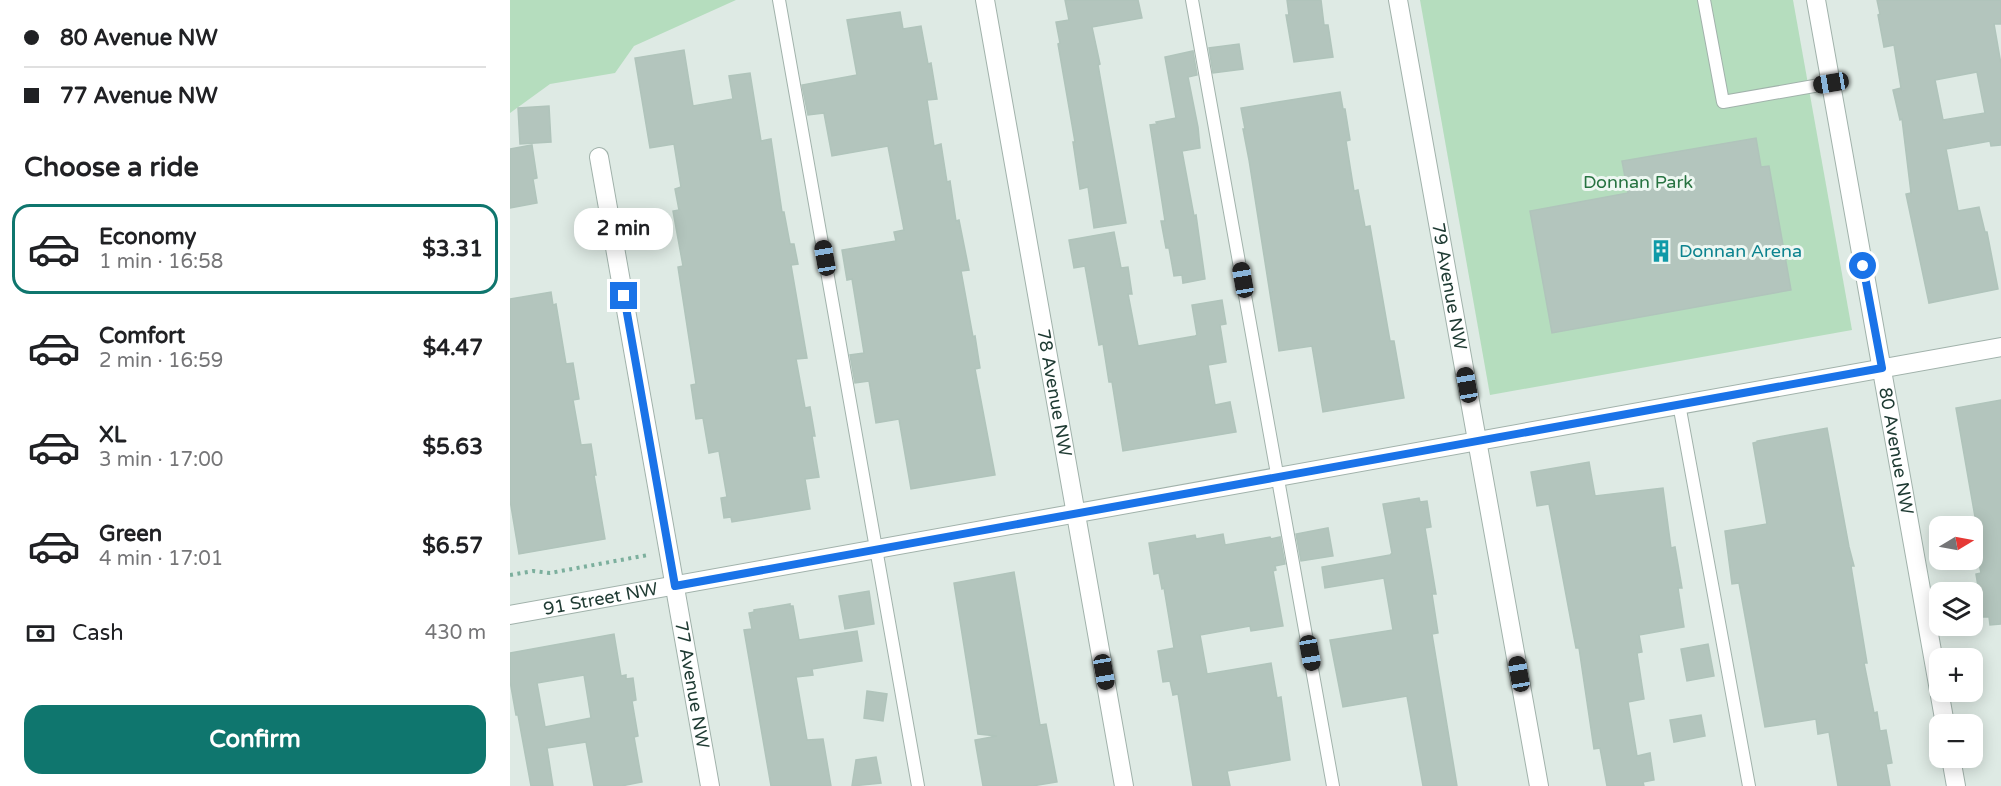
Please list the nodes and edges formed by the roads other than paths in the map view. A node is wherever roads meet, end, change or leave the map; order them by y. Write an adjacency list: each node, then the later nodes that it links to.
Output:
1 (779, 0): 15 (lane)
2 (985, 0): 14 (street, 78 Avenue NW)
3 (1191, 0): 13 (lane)
4 (1398, 0): 12 (street, 79 Avenue NW)
5 (1704, 0): 7 (lane)
6 (1816, 0): 7 (street, 80 Avenue NW)
7 (1831, 83): 10 (street, 80 Avenue NW)
8 (599, 157): 16 (street, 77 Avenue NW)
9 (2001, 346): 10 (street, 91 Street NW)
10 (1882, 368): 11 (street, 91 Street NW); 18 (street, 80 Avenue NW)
11 (1679, 404): 12 (street, 91 Street NW); 25 (lane)
12 (1477, 441): 13 (street, 91 Street NW); 24 (street, 79 Avenue NW)
13 (1278, 477): 14 (street, 91 Street NW); 23 (lane)
14 (1076, 513): 15 (street, 91 Street NW); 22 (street, 78 Avenue NW)
15 (877, 549): 16 (street, 91 Street NW); 21 (lane)
16 (675, 586): 17 (street, 91 Street NW); 20 (street, 77 Avenue NW)
17 (510, 615)
18 (1943, 714)
19 (1953, 768): 26 (street)
20 (710, 786)
21 (918, 786)
22 (1124, 786)
23 (1333, 786)
24 (1539, 786)
25 (1749, 786)
26 (1956, 786)

